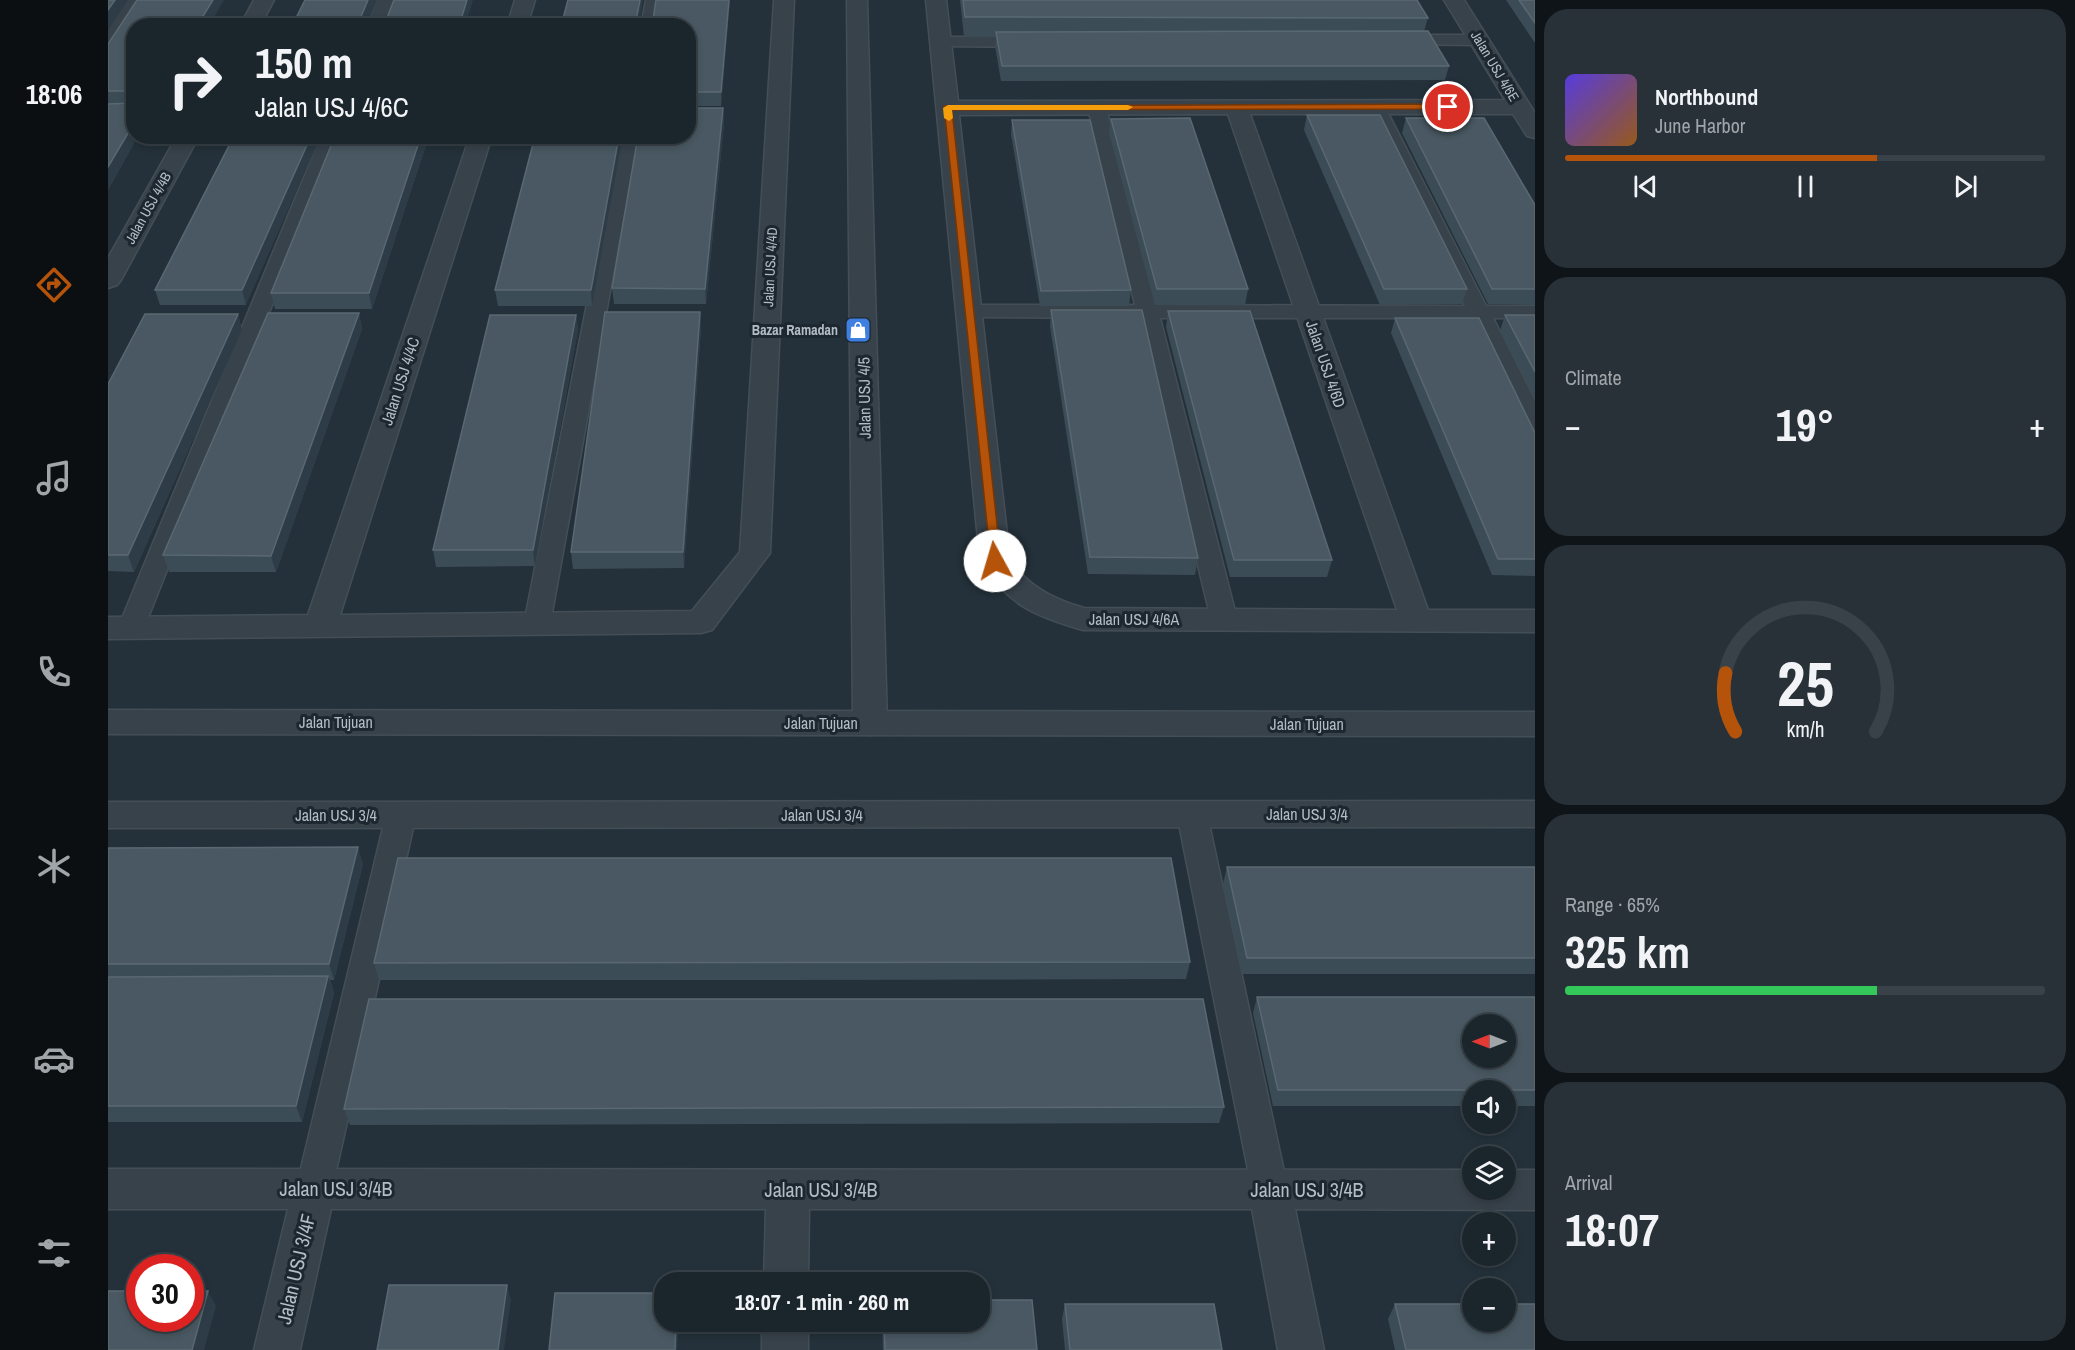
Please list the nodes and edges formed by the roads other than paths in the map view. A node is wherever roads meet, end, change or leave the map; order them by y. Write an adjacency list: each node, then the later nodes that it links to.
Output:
1 (135, 0): 14 (lane)
2 (264, 0): 10 (street)
3 (385, 0): 11 (lane)
4 (525, 0): 12 (street)
5 (654, 0): 13 (lane)
6 (784, 0): 38 (street, Jalan USJ 4/4D)
7 (857, 0): 42 (street, Jalan USJ 4/5)
8 (936, 0): 17 (street, Jalan USJ 4/6A)
9 (1454, 0): 16 (street, Jalan USJ 4/6E)
10 (254, 18)
11 (378, 18)
12 (519, 18)
13 (651, 18)
14 (108, 40)
15 (1383, 40): 16 (lane)
16 (1479, 40): 23 (street, Jalan USJ 4/6E)
17 (941, 42): 18 (lane); 21 (street, Jalan USJ 4/6A)
18 (1048, 42)
19 (1237, 107): 20 (street); 22 (street); 33 (street, Jalan USJ 4/6D)
20 (1376, 107): 23 (street); 31 (lane)
21 (948, 108): 22 (street); 29 (street, Jalan USJ 4/6A)
22 (1097, 108): 30 (lane)
23 (1529, 117)
24 (184, 144): 28 (street, Jalan USJ 4/4B)
25 (327, 144): 40 (lane)
26 (478, 144): 39 (street, Jalan USJ 4/4C)
27 (627, 144): 38 (lane)
28 (108, 280)
29 (969, 311): 30 (lane); 35 (street, Jalan USJ 4/6A)
30 (1148, 312): 33 (lane); 35 (lane)
31 (1481, 312): 32 (lane); 33 (lane); 34 (lane)
32 (1535, 312)
33 (1308, 313): 36 (street, Jalan USJ 4/6D)
34 (1535, 424)
35 (1224, 619): 36 (street, Jalan USJ 4/6A)
36 (1416, 620): 37 (street, Jalan USJ 4/6A)
37 (1535, 621)
38 (537, 624): 39 (street)
39 (320, 626): 40 (street)
40 (119, 628)
41 (108, 722): 42 (street, Jalan Tujuan)
42 (870, 723): 43 (street, Jalan Tujuan)
43 (1535, 724)
44 (1192, 814): 45 (street, Jalan USJ 3/4); 47 (street, Jalan USJ 3/4); 51 (lane)
45 (1535, 814)
46 (108, 815): 47 (street, Jalan USJ 3/4)
47 (401, 815): 49 (lane)
48 (108, 1189): 49 (street, Jalan USJ 3/4B)
49 (314, 1189): 50 (street, Jalan USJ 3/4B); 55 (street, Jalan USJ 3/4F)
50 (788, 1190): 51 (street, Jalan USJ 3/4B); 53 (street)
51 (1270, 1190): 52 (street, Jalan USJ 3/4B); 57 (street)
52 (1535, 1190)
53 (786, 1272)
54 (785, 1332): 56 (street)
55 (278, 1350)
56 (785, 1350)
57 (1301, 1350)

